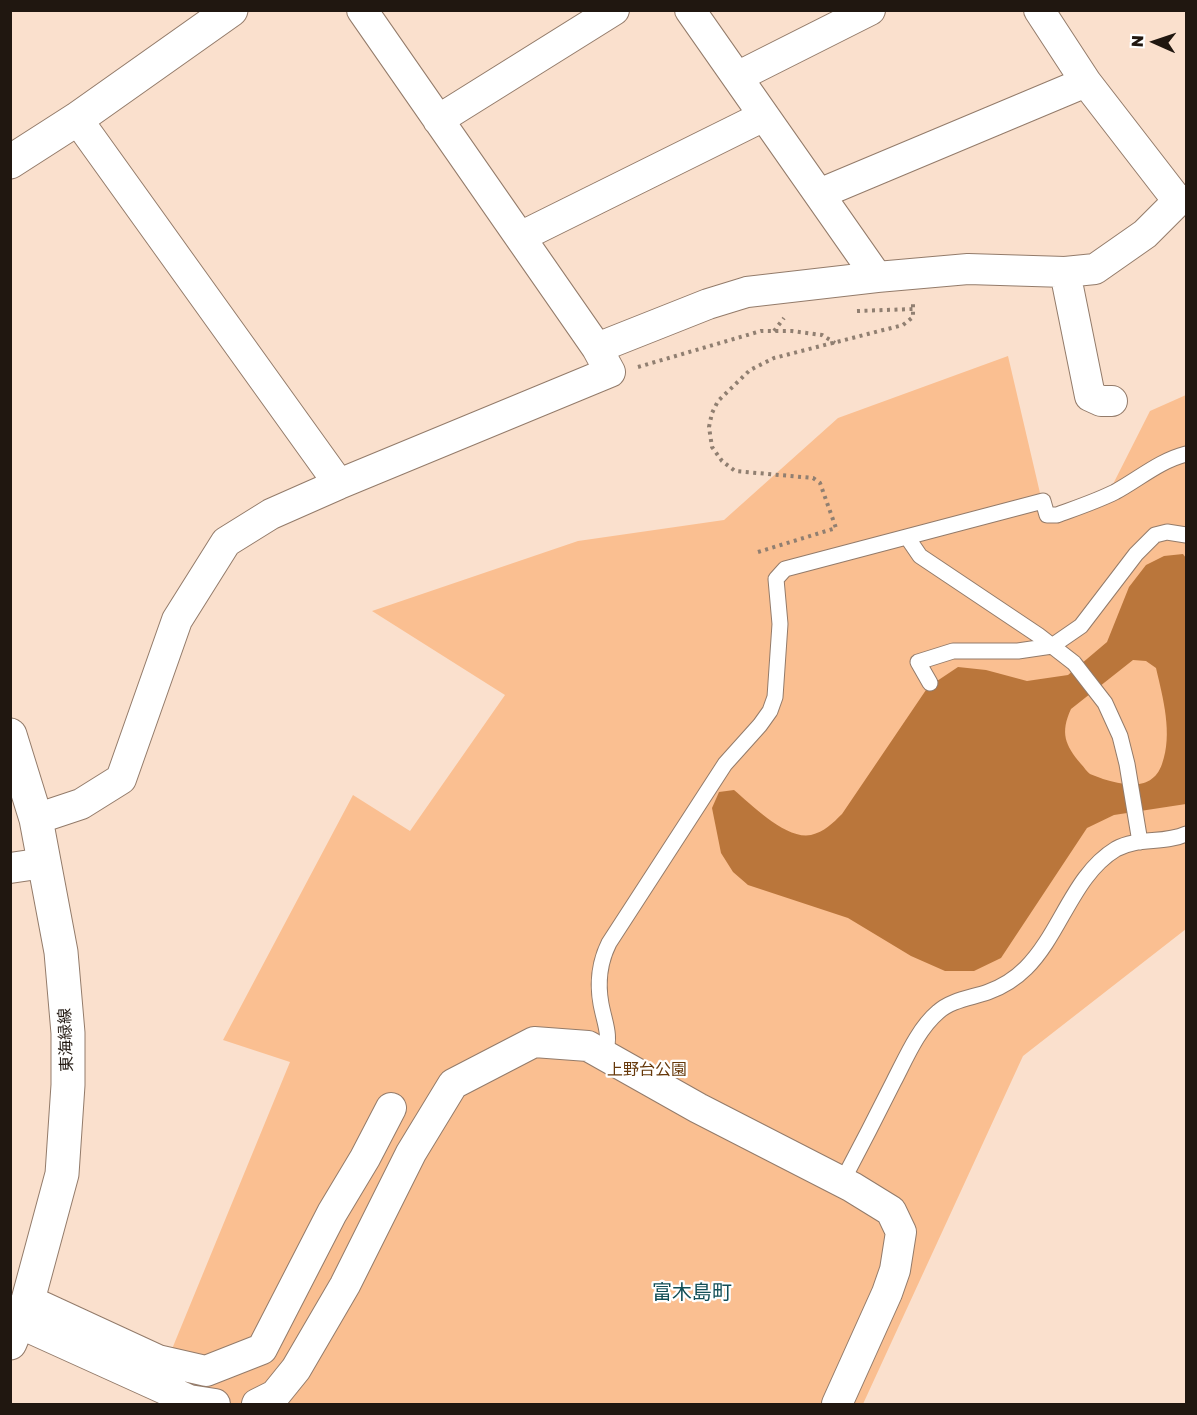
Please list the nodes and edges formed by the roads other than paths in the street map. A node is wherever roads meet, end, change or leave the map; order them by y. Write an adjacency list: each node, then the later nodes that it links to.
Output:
1 (231, 10): 10 (main road)
2 (362, 10): 11 (street)
3 (614, 10): 11 (street)
4 (690, 10): 7 (street)
5 (870, 10): 7 (street)
6 (1039, 10): 8 (street)
7 (737, 77): 9 (street)
8 (1086, 82): 13 (street); 14 (street)
9 (764, 116): 13 (street); 15 (street)
10 (76, 119): 12 (main road); 21 (street)
11 (438, 120): 15 (street)
12 (10, 162)
13 (819, 195): 17 (street)
14 (1182, 200): 16 (street)
15 (520, 237): 18 (street)
16 (1065, 272): 17 (street); 19 (street)
17 (877, 277): 18 (street)
18 (604, 360): 21 (street)
19 (1112, 401)
20 (1186, 454): 23 (lane)
21 (339, 484): 27 (street)
22 (1186, 535): 24 (lane)
23 (907, 537): 24 (lane); 32 (lane)
24 (1052, 646): 25 (lane); 29 (lane)
25 (930, 683)
26 (10, 735): 27 (main road, 東海緑線)
27 (36, 819): 30 (main road, 東海緑線)
28 (1186, 834): 29 (lane)
29 (1140, 837): 34 (lane)
30 (44, 863): 31 (street); 35 (main road, 東海緑線)
31 (10, 868)
32 (604, 1055): 34 (street); 37 (street)
33 (391, 1108): 35 (street)
34 (842, 1182): 38 (street)
35 (19, 1322): 36 (street)
36 (215, 1404)
37 (257, 1404)
38 (837, 1404)

